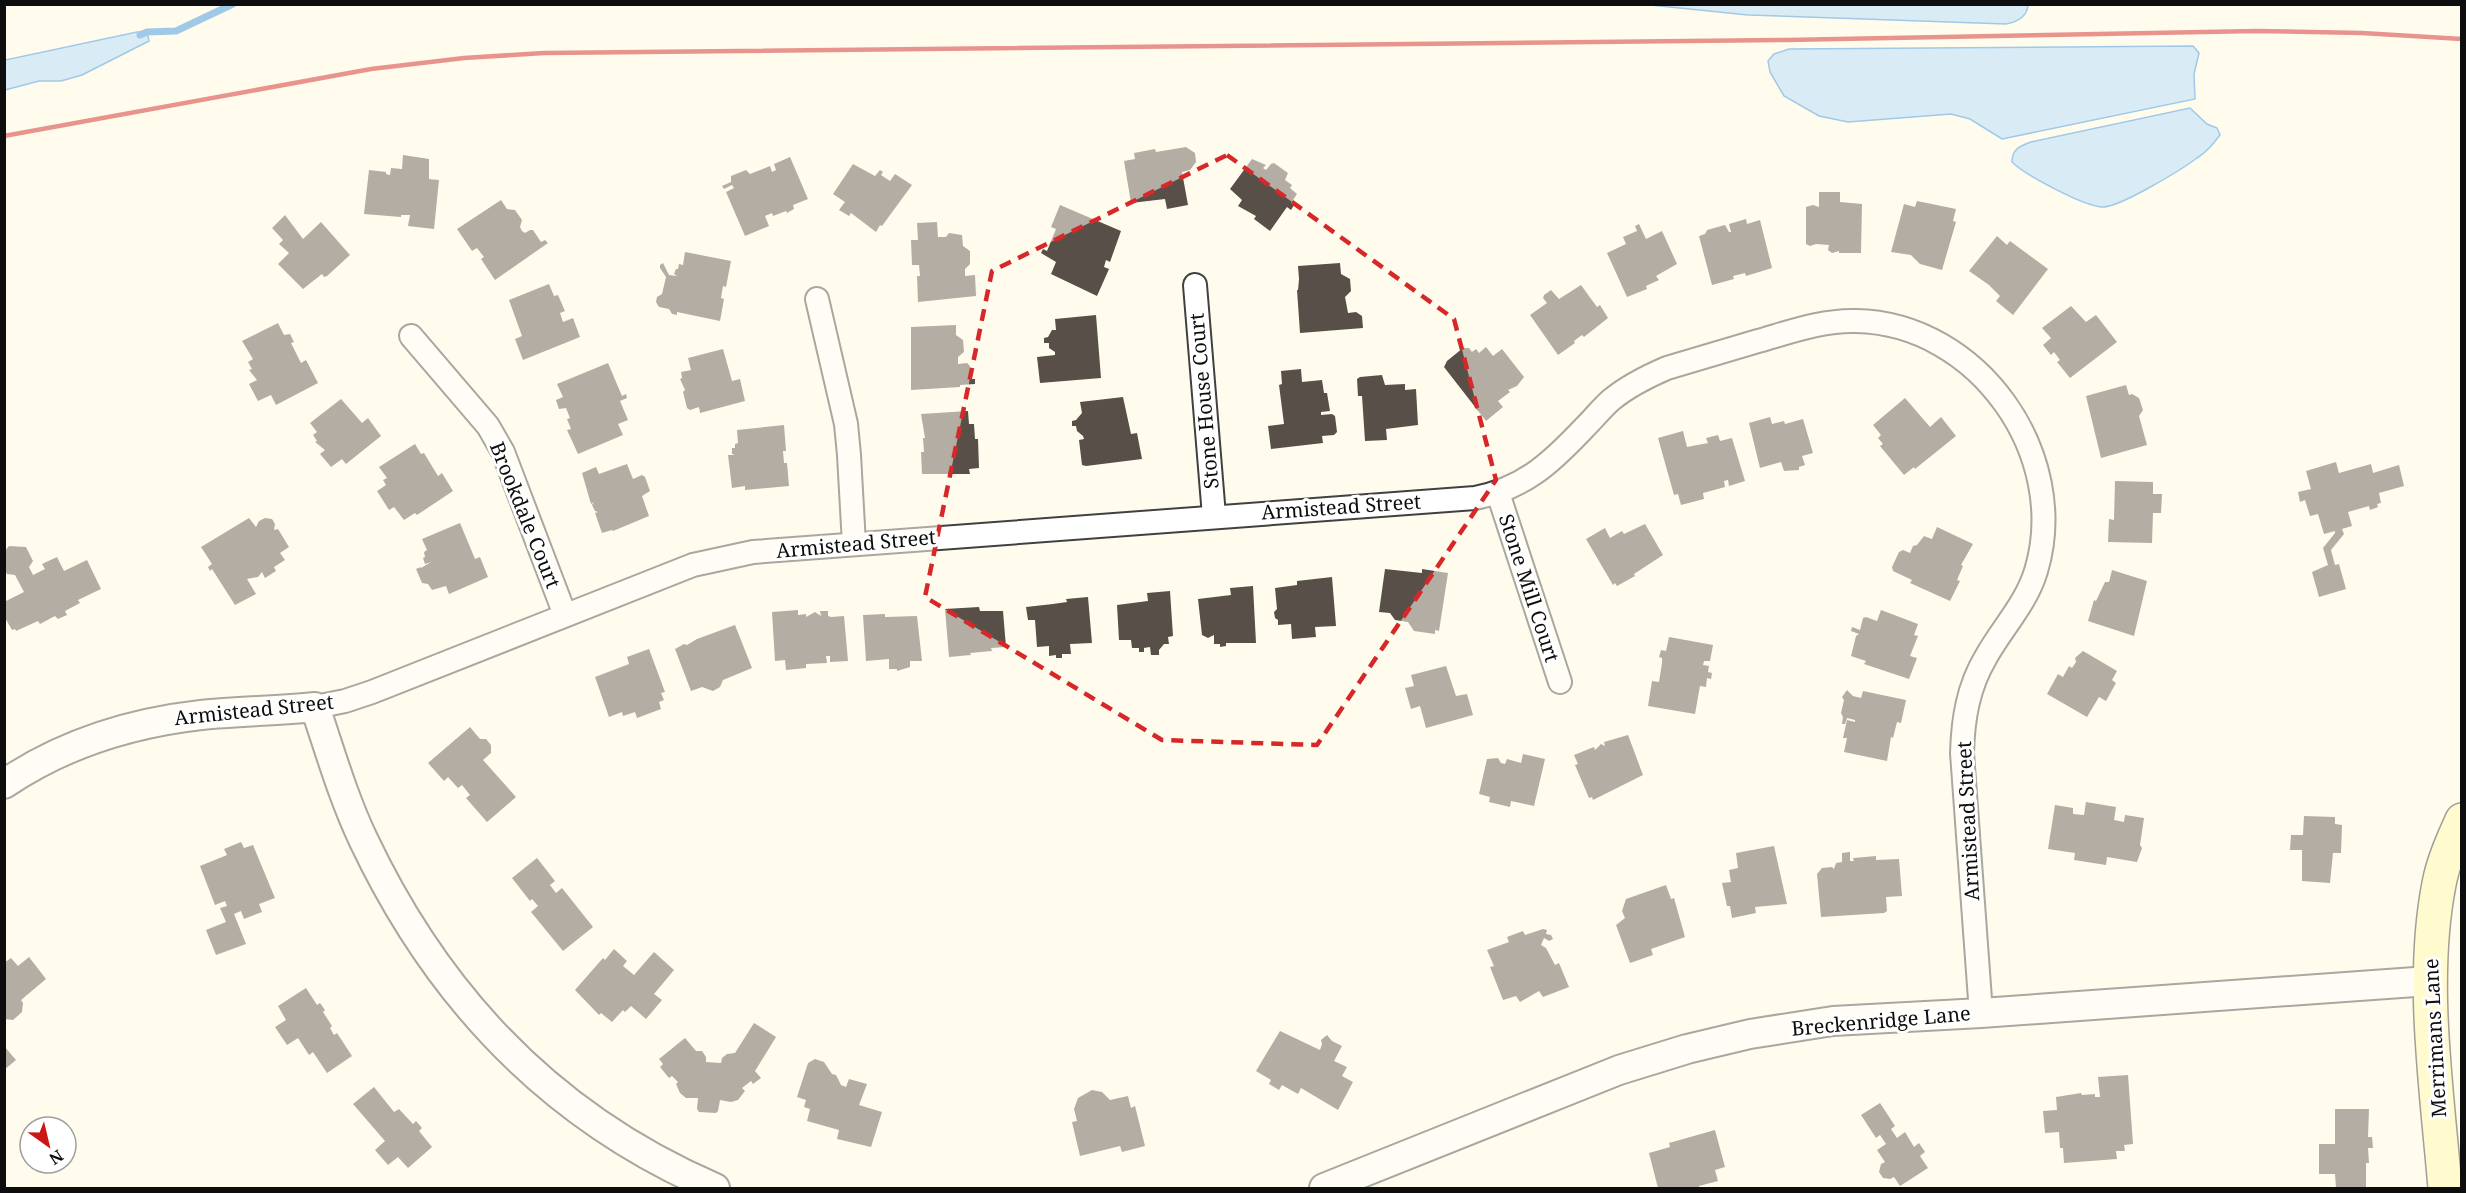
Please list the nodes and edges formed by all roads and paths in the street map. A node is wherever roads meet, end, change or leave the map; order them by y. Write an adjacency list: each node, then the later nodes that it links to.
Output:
1 (1195, 285): 5 (street, Stone House Court)
2 (817, 299): 6 (street)
3 (411, 336): 7 (street, Brookdale Court)
4 (1498, 493): 5 (street, Armistead Street); 8 (street, Stone Mill Court); 13 (street, Armistead Street)
5 (1214, 516): 6 (street, Armistead Street)
6 (854, 544): 7 (street, Armistead Street)
7 (565, 615): 9 (street, Armistead Street)
8 (1560, 682)
9 (315, 707): 10 (street, Armistead Street); 15 (street)
10 (4, 784)
11 (2462, 820): 12 (main road, Merrimans Lane)
12 (2429, 981): 13 (street, Breckenridge Lane); 14 (main road, Merrimans Lane)
13 (1981, 1013): 16 (street, Breckenridge Lane)
14 (2450, 1171)
15 (715, 1188)
16 (1324, 1188)

